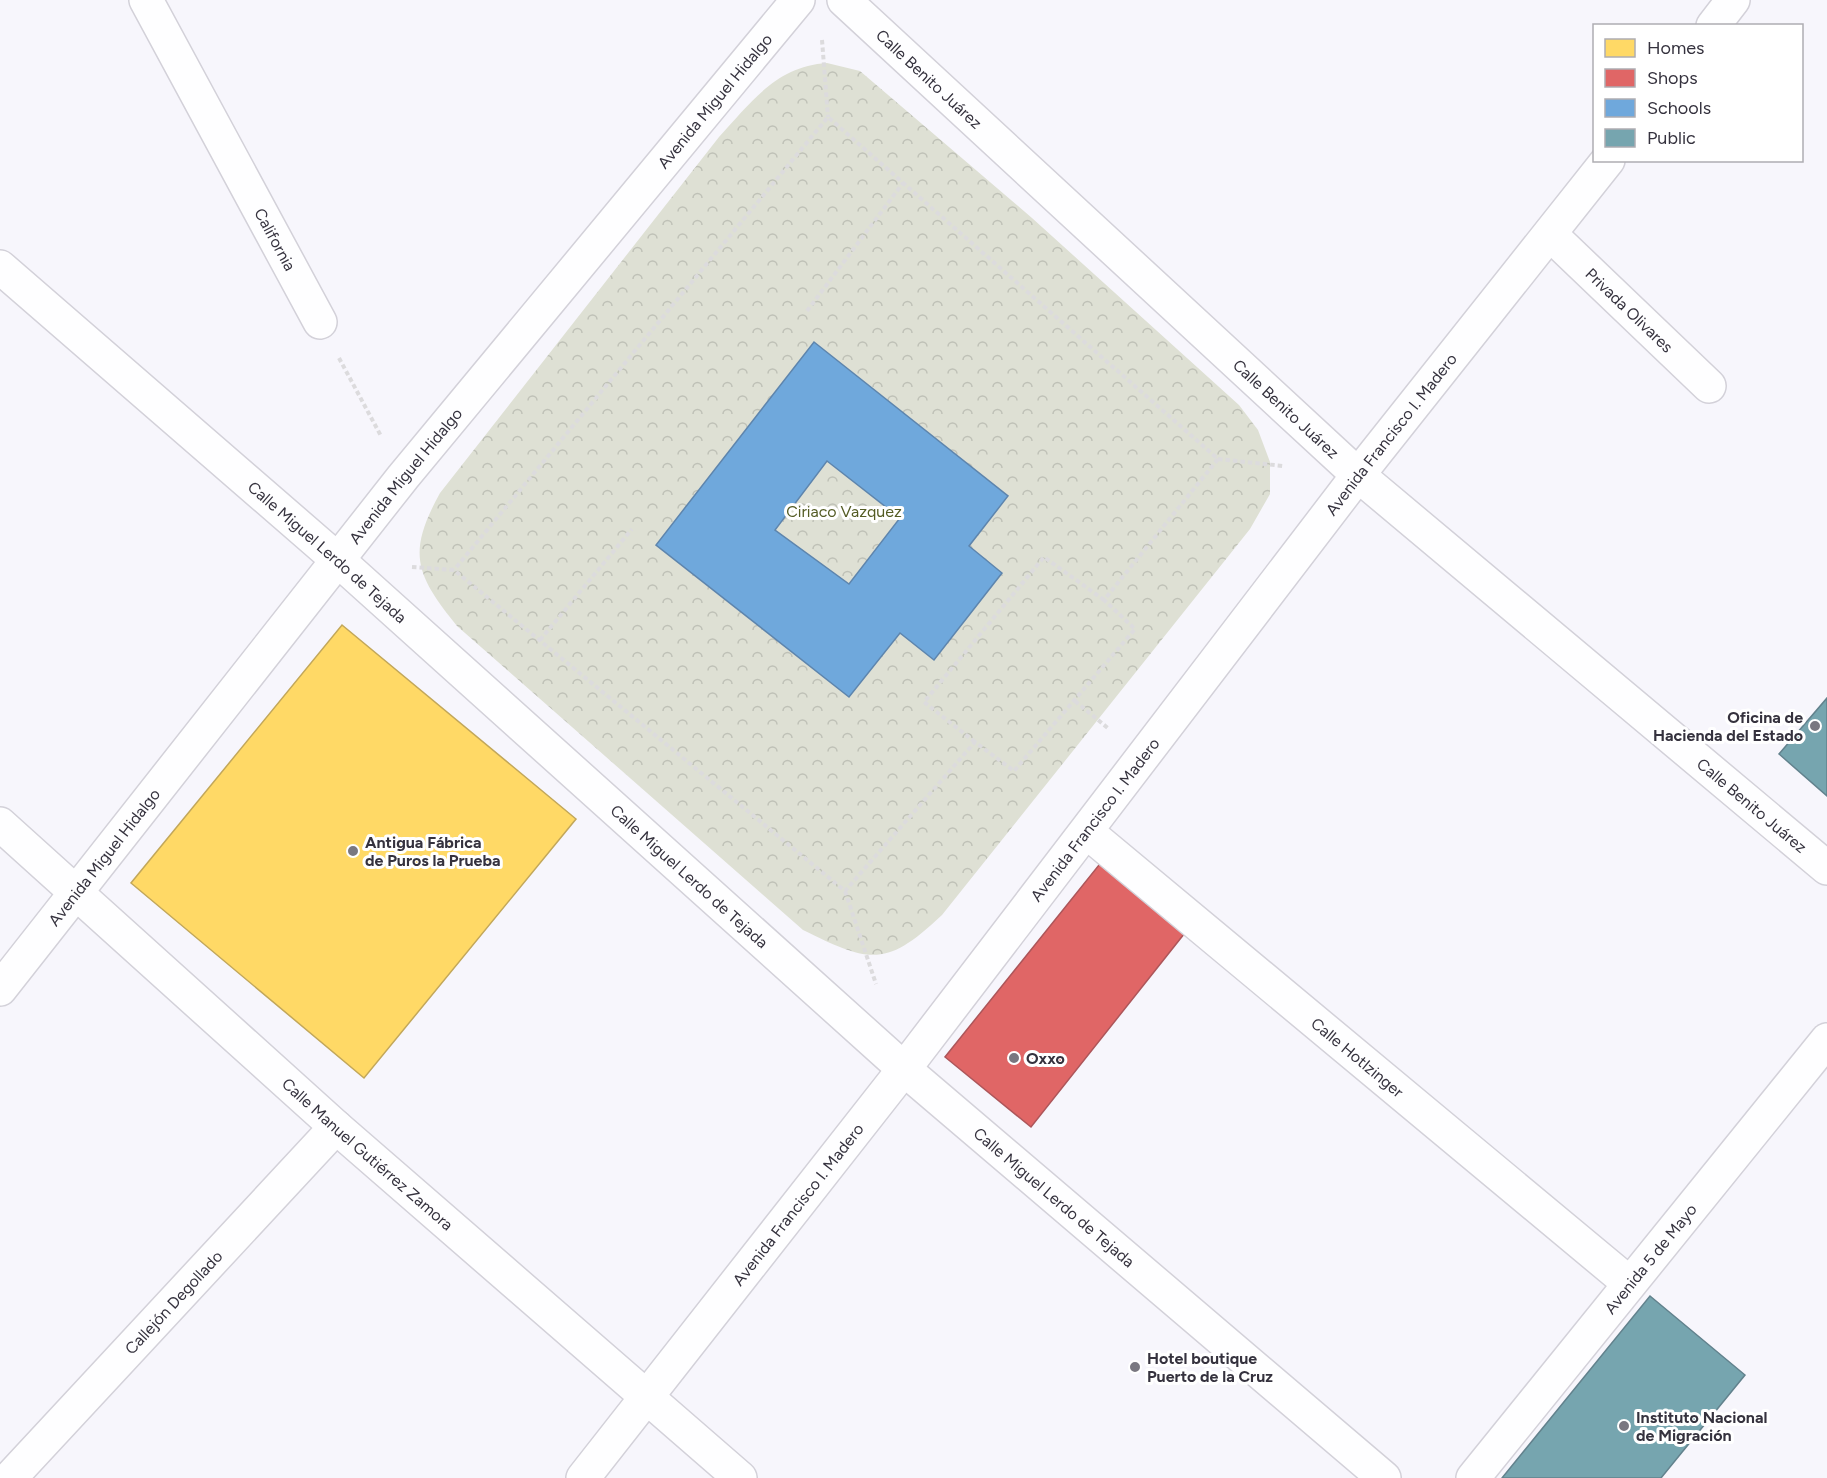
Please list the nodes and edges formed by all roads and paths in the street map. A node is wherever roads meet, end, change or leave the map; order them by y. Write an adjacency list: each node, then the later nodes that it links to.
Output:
1 (146, 0): 13 (street, California)
2 (798, 0): 16 (street, Avenida Miguel Hidalgo)
3 (844, 0): 15 (street, Calle Benito Juárez)
4 (1733, 0): 5 (street)
5 (1715, 24)
6 (822, 35): 7 (path)
7 (828, 117): 9 (path); 20 (path)
8 (1606, 162): 10 (street, Avenida Francisco I. Madero)
9 (903, 183): 12 (path); 19 (path)
10 (1550, 234): 14 (street, Privada Olivares); 15 (street, Avenida Francisco I. Madero)
11 (0, 267): 18 (street, Calle Miguel Lerdo de Tejada)
12 (807, 311)
13 (320, 322): 16 (path)
14 (1709, 386)
15 (1358, 475): 23 (street, Avenida Francisco I. Madero); 24 (street, Calle Benito Juárez)
16 (403, 477): 18 (street, Avenida Miguel Hidalgo)
17 (632, 529): 20 (path)
18 (339, 561): 25 (street, Avenida Miguel Hidalgo); 28 (street, Calle Miguel Lerdo de Tejada)
19 (1104, 600): 21 (path); 21 (path)
20 (540, 640): 21 (path)
21 (975, 742)
22 (0, 824): 25 (street, Calle Manuel Gutiérrez Zamora)
23 (1087, 831): 28 (street, Avenida Francisco I. Madero); 30 (street, Calle Hotlzinger)
24 (1827, 868)
25 (75, 891): 26 (street, Avenida Miguel Hidalgo); 29 (street, Calle Manuel Gutiérrez Zamora)
26 (0, 989)
27 (1827, 1040): 30 (street, Avenida 5 de Mayo)
28 (904, 1069): 31 (street, Avenida Francisco I. Madero); 35 (street, Calle Miguel Lerdo de Tejada)
29 (336, 1127): 31 (street, Calle Manuel Gutiérrez Zamora); 32 (street, Callejón Degollado)
30 (1629, 1283): 36 (street, Avenida 5 de Mayo)
31 (648, 1395): 33 (street, Avenida Francisco I. Madero); 34 (street, Calle Manuel Gutiérrez Zamora)
32 (10, 1478)
33 (583, 1478)
34 (740, 1478)
35 (1384, 1478)
36 (1473, 1478)

